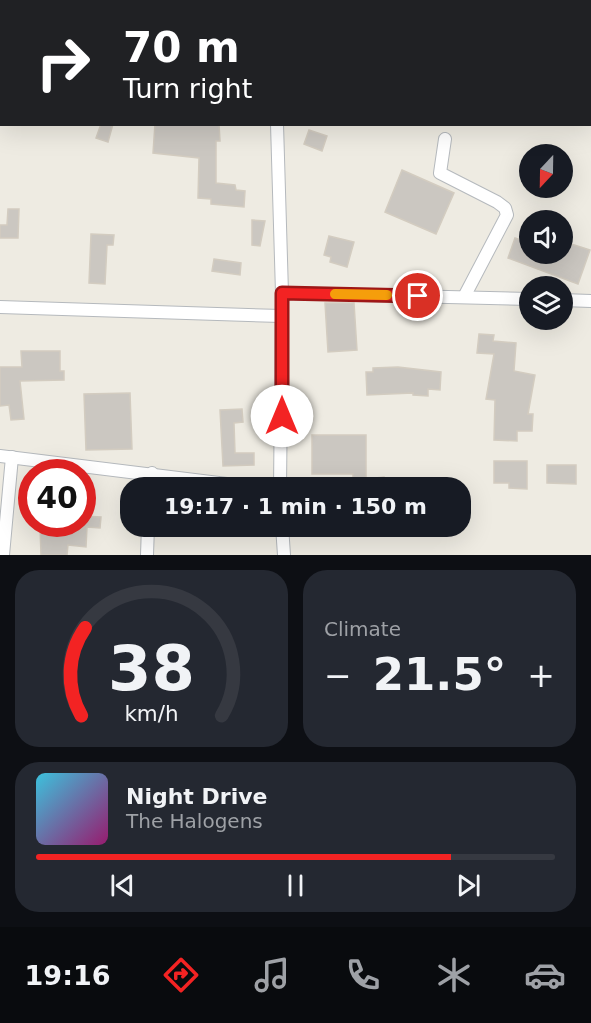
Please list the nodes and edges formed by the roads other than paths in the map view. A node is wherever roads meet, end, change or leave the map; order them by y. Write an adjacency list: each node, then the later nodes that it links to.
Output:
1 (277, 126): 3 (street)
2 (445, 139): 4 (street)
3 (282, 293): 4 (street); 9 (street)
4 (464, 297): 5 (street)
5 (519, 299)
6 (573, 300): 7 (street)
7 (591, 301)
8 (0, 307): 9 (street)
9 (281, 316): 14 (street)
10 (6, 456): 11 (street); 17 (street)
11 (152, 473): 12 (street); 13 (street)
12 (152, 477)
13 (181, 477)
14 (280, 477)
15 (148, 537): 18 (street)
16 (283, 537): 19 (street)
17 (3, 555)
18 (147, 555)
19 (284, 555)

